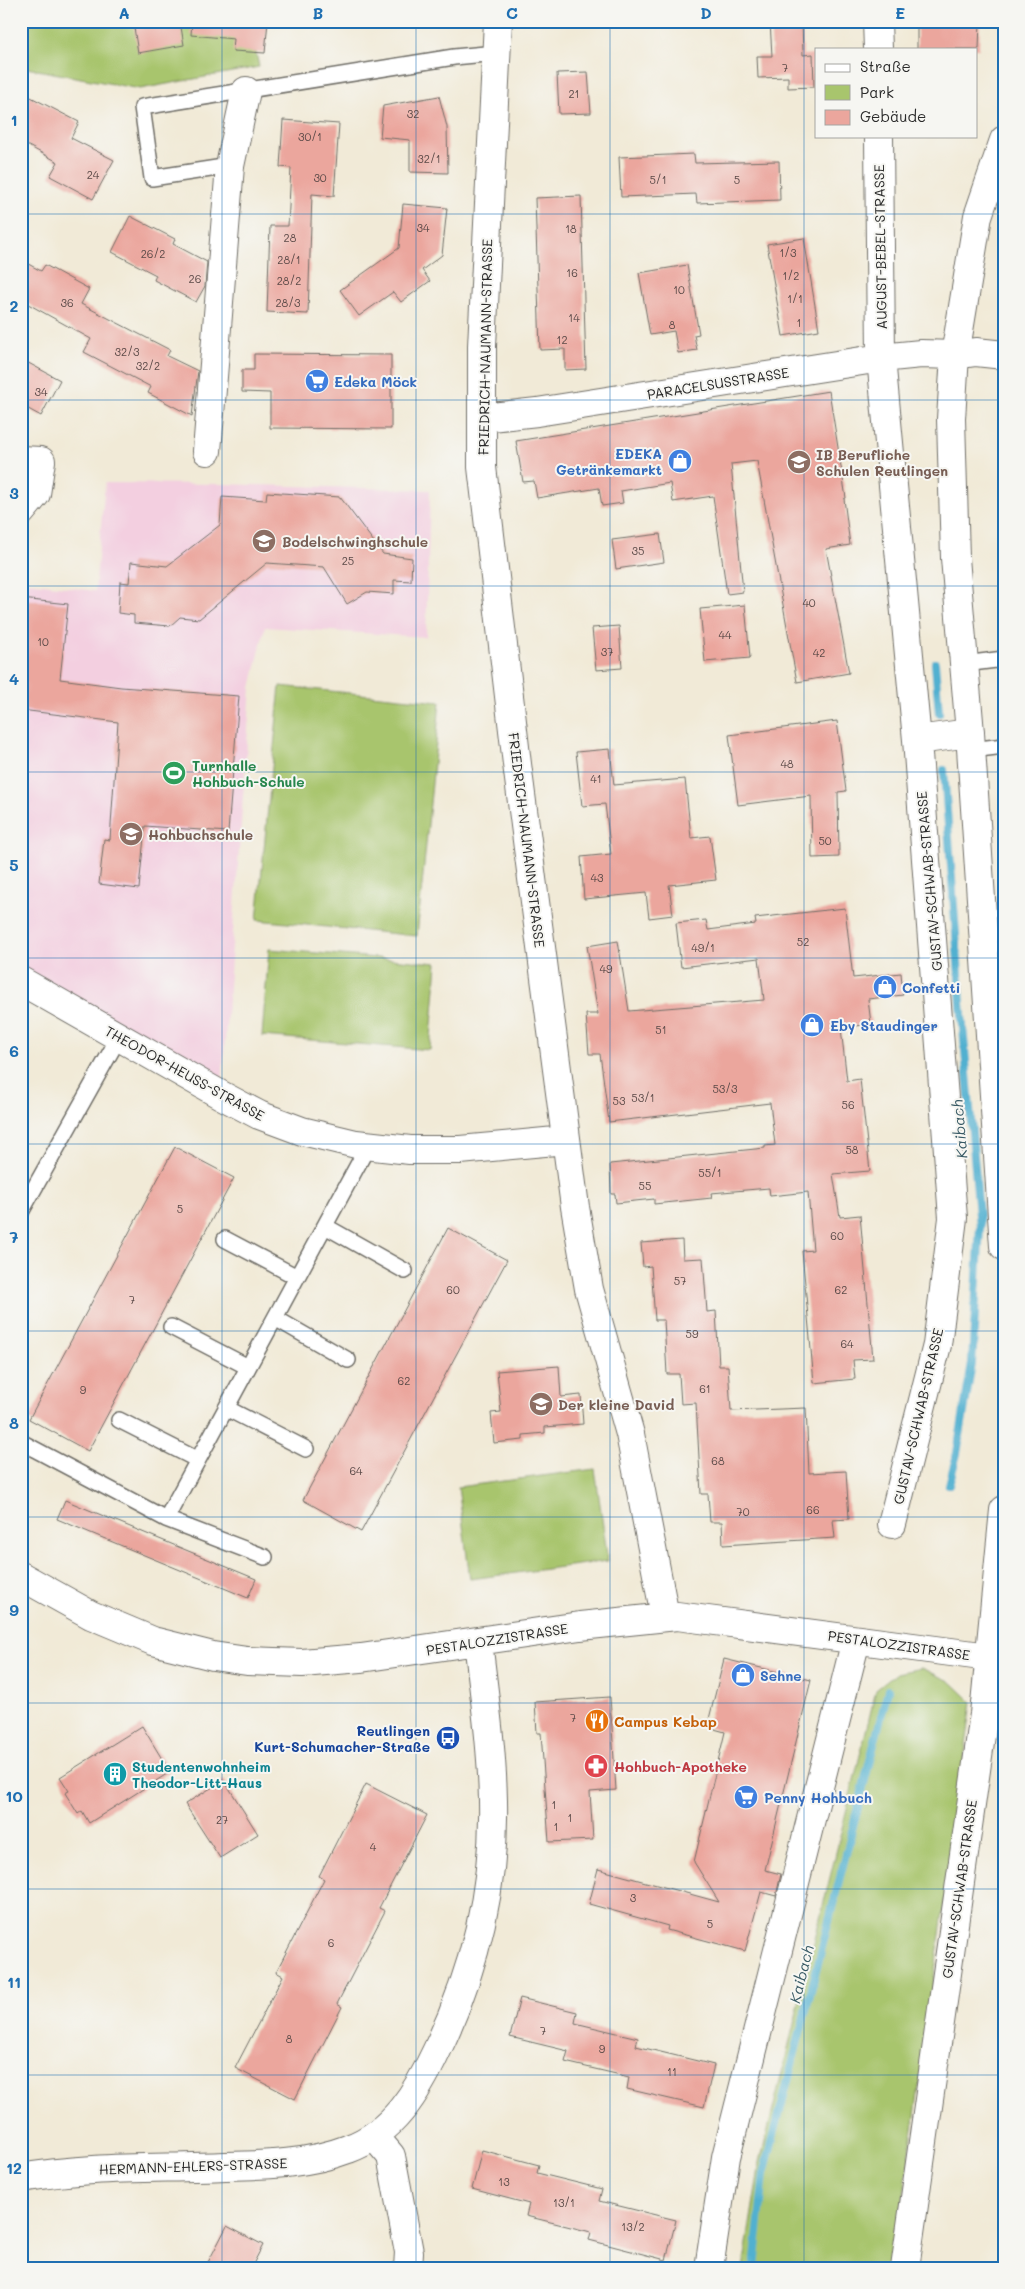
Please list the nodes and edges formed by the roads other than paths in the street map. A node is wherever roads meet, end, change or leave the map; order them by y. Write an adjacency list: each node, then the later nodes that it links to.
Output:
1 (498, 21): 4 (street, FRIEDRICH-NAUMANN-STRASSE)
2 (877, 21): 3 (street)
3 (878, 48)
4 (496, 53): 5 (lane); 12 (street, FRIEDRICH-NAUMANN-STRASSE)
5 (246, 91): 8 (street); 8 (lane)
6 (879, 138): 11 (street, AUGUST-BEBEL-STRASSE)
7 (1004, 140): 9 (street)
8 (230, 166): 13 (street)
9 (954, 355): 10 (street, PARACELSUSSTRASSE); 11 (street, PARACELSUSSTRASSE); 17 (street)
10 (1004, 355)
11 (882, 358): 12 (street, PARACELSUSSTRASSE); 18 (street, GUSTAV-SCHWAB-STRASSE)
12 (482, 418): 23 (street, FRIEDRICH-NAUMANN-STRASSE)
13 (207, 451)
14 (21, 460): 15 (street)
15 (21, 512)
16 (1004, 659): 17 (lane)
17 (964, 664): 19 (street)
18 (917, 740): 19 (street); 42 (street, GUSTAV-SCHWAB-STRASSE)
19 (971, 742): 20 (lane); 28 (street)
20 (1004, 746)
21 (21, 981): 22 (street, THEODOR-HEUSS-STRASSE)
22 (119, 1037): 24 (street, THEODOR-HEUSS-STRASSE); 25 (lane)
23 (566, 1140): 24 (street, THEODOR-HEUSS-STRASSE); 45 (street, FRIEDRICH-NAUMANN-STRASSE)
24 (368, 1146): 26 (lane)
25 (21, 1212)
26 (324, 1226): 29 (lane); 30 (lane)
27 (226, 1239): 30 (lane)
28 (1004, 1246)
29 (405, 1271)
30 (297, 1277): 31 (lane)
31 (275, 1318): 33 (lane); 34 (lane)
32 (171, 1327): 34 (lane)
33 (348, 1360)
34 (248, 1367): 35 (lane)
35 (226, 1408): 38 (lane); 39 (lane)
36 (119, 1420): 39 (lane)
37 (21, 1442): 41 (lane)
38 (306, 1449)
39 (198, 1460): 41 (lane)
40 (1004, 1510): 48 (street, GUSTAV-SCHWAB-STRASSE)
41 (166, 1520): 43 (lane)
42 (892, 1524)
43 (265, 1557)
44 (21, 1576): 47 (street, PESTALOZZISTRASSE)
45 (665, 1616): 46 (street, PESTALOZZISTRASSE); 47 (street, PESTALOZZISTRASSE)
46 (856, 1640): 48 (street, PESTALOZZISTRASSE); 53 (street)
47 (478, 1641): 50 (street, HERMANN-EHLERS-STRASSE)
48 (989, 1657): 49 (street, GUSTAV-SCHWAB-STRASSE)
49 (994, 1714): 54 (street, GUSTAV-SCHWAB-STRASSE)
50 (375, 2137): 51 (street, HERMANN-EHLERS-STRASSE); 52 (street)
51 (21, 2178)
52 (408, 2268)
53 (709, 2268)
54 (905, 2268)

